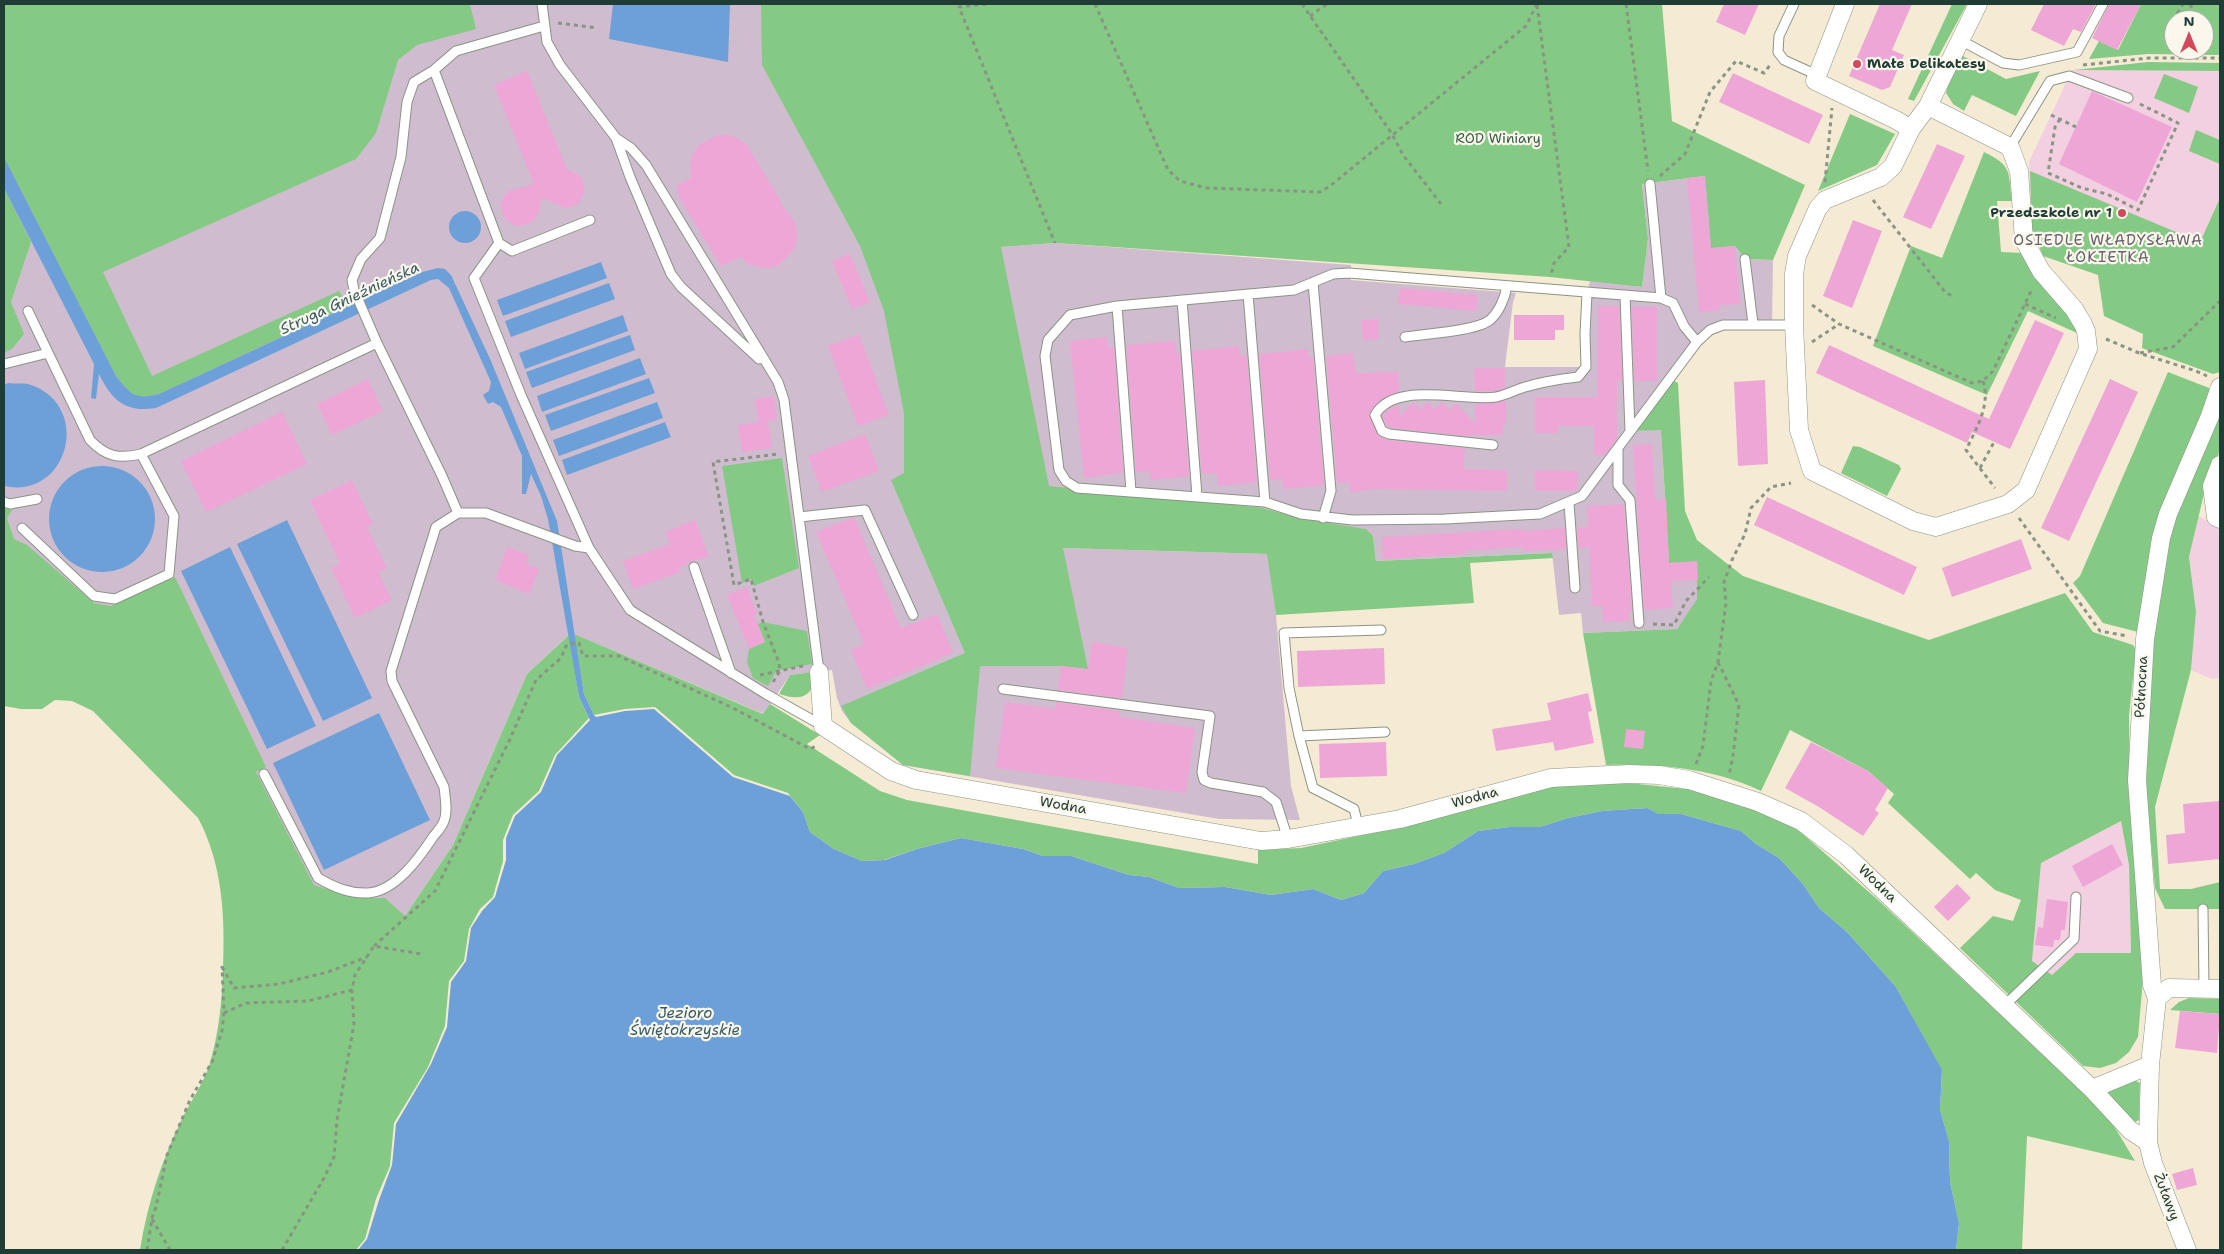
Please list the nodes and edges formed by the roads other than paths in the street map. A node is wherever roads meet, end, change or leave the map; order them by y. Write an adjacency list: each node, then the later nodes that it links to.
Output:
1 (542, 4): 7 (lane)
2 (549, 4): 7 (lane)
3 (1794, 4): 10 (lane)
4 (1845, 4): 10 (street)
5 (1978, 4): 8 (street)
6 (2103, 4): 8 (lane)
7 (543, 24): 9 (lane); 14 (lane)
8 (1960, 40): 12 (street)
9 (434, 70): 18 (lane); 33 (lane)
10 (1817, 75): 13 (street)
11 (2128, 98): 15 (lane)
12 (1928, 106): 13 (street); 15 (street)
13 (1911, 129): 30 (street)
14 (616, 138): 36 (lane); 36 (lane)
15 (2010, 147): 30 (street)
16 (1650, 184): 25 (lane)
17 (590, 220): 18 (lane)
18 (499, 243): 54 (lane)
19 (1745, 259): 29 (lane)
20 (1313, 282): 21 (lane); 23 (lane); 51 (lane)
21 (1507, 286): 22 (lane); 31 (lane)
22 (1587, 292): 24 (lane); 39 (lane)
23 (1248, 294): 26 (lane); 47 (lane)
24 (1625, 295): 25 (lane); 38 (lane)
25 (1661, 298): 32 (lane)
26 (1182, 300): 27 (lane); 44 (lane)
27 (1117, 306): 43 (lane); 43 (lane)
28 (28, 311): 34 (lane)
29 (1754, 324): 30 (lane); 32 (lane)
30 (1801, 331)
31 (1405, 337)
32 (1697, 342): 38 (lane)
33 (378, 343): 41 (lane); 49 (lane)
34 (48, 353): 35 (lane); 41 (lane)
35 (4, 364)
36 (766, 366): 50 (lane)
37 (2220, 387): 72 (street, Północna)
38 (1630, 431): 40 (lane)
39 (1493, 445)
40 (1618, 448): 48 (lane); 58 (lane)
41 (141, 454): 53 (lane)
42 (2220, 465): 52 (street)
43 (1132, 491): 44 (lane)
44 (1198, 496): 47 (lane)
45 (37, 499): 46 (lane)
46 (4, 502)
47 (1265, 502): 51 (lane)
48 (1569, 503): 51 (lane); 56 (lane)
49 (458, 513): 54 (lane); 66 (lane)
50 (799, 517): 57 (lane); 60 (lane)
51 (1323, 518)
52 (2220, 519)
53 (22, 528)
54 (589, 548): 61 (lane)
55 (694, 566): 61 (lane)
56 (1575, 588)
57 (913, 615)
58 (1639, 623)
59 (1382, 630): 65 (lane)
60 (819, 668): 63 (street)
61 (731, 673): 63 (lane)
62 (1003, 688): 68 (lane)
63 (829, 730): 68 (street, Wodna)
64 (1384, 732): 65 (lane)
65 (1299, 736): 67 (lane)
66 (264, 774)
67 (1358, 825): 68 (street, Wodna); 73 (street, Wodna)
68 (1288, 839)
69 (2076, 897): 73 (lane)
70 (2203, 909): 71 (lane)
71 (2212, 989): 72 (street)
72 (2157, 998): 74 (street, Północna)
73 (2004, 1006): 75 (street, Wodna)
74 (2150, 1065): 75 (street); 76 (street, Żuławy)
75 (2092, 1089): 76 (street, Wodna)
76 (2148, 1142): 77 (street, Żuławy)
77 (2187, 1250)

